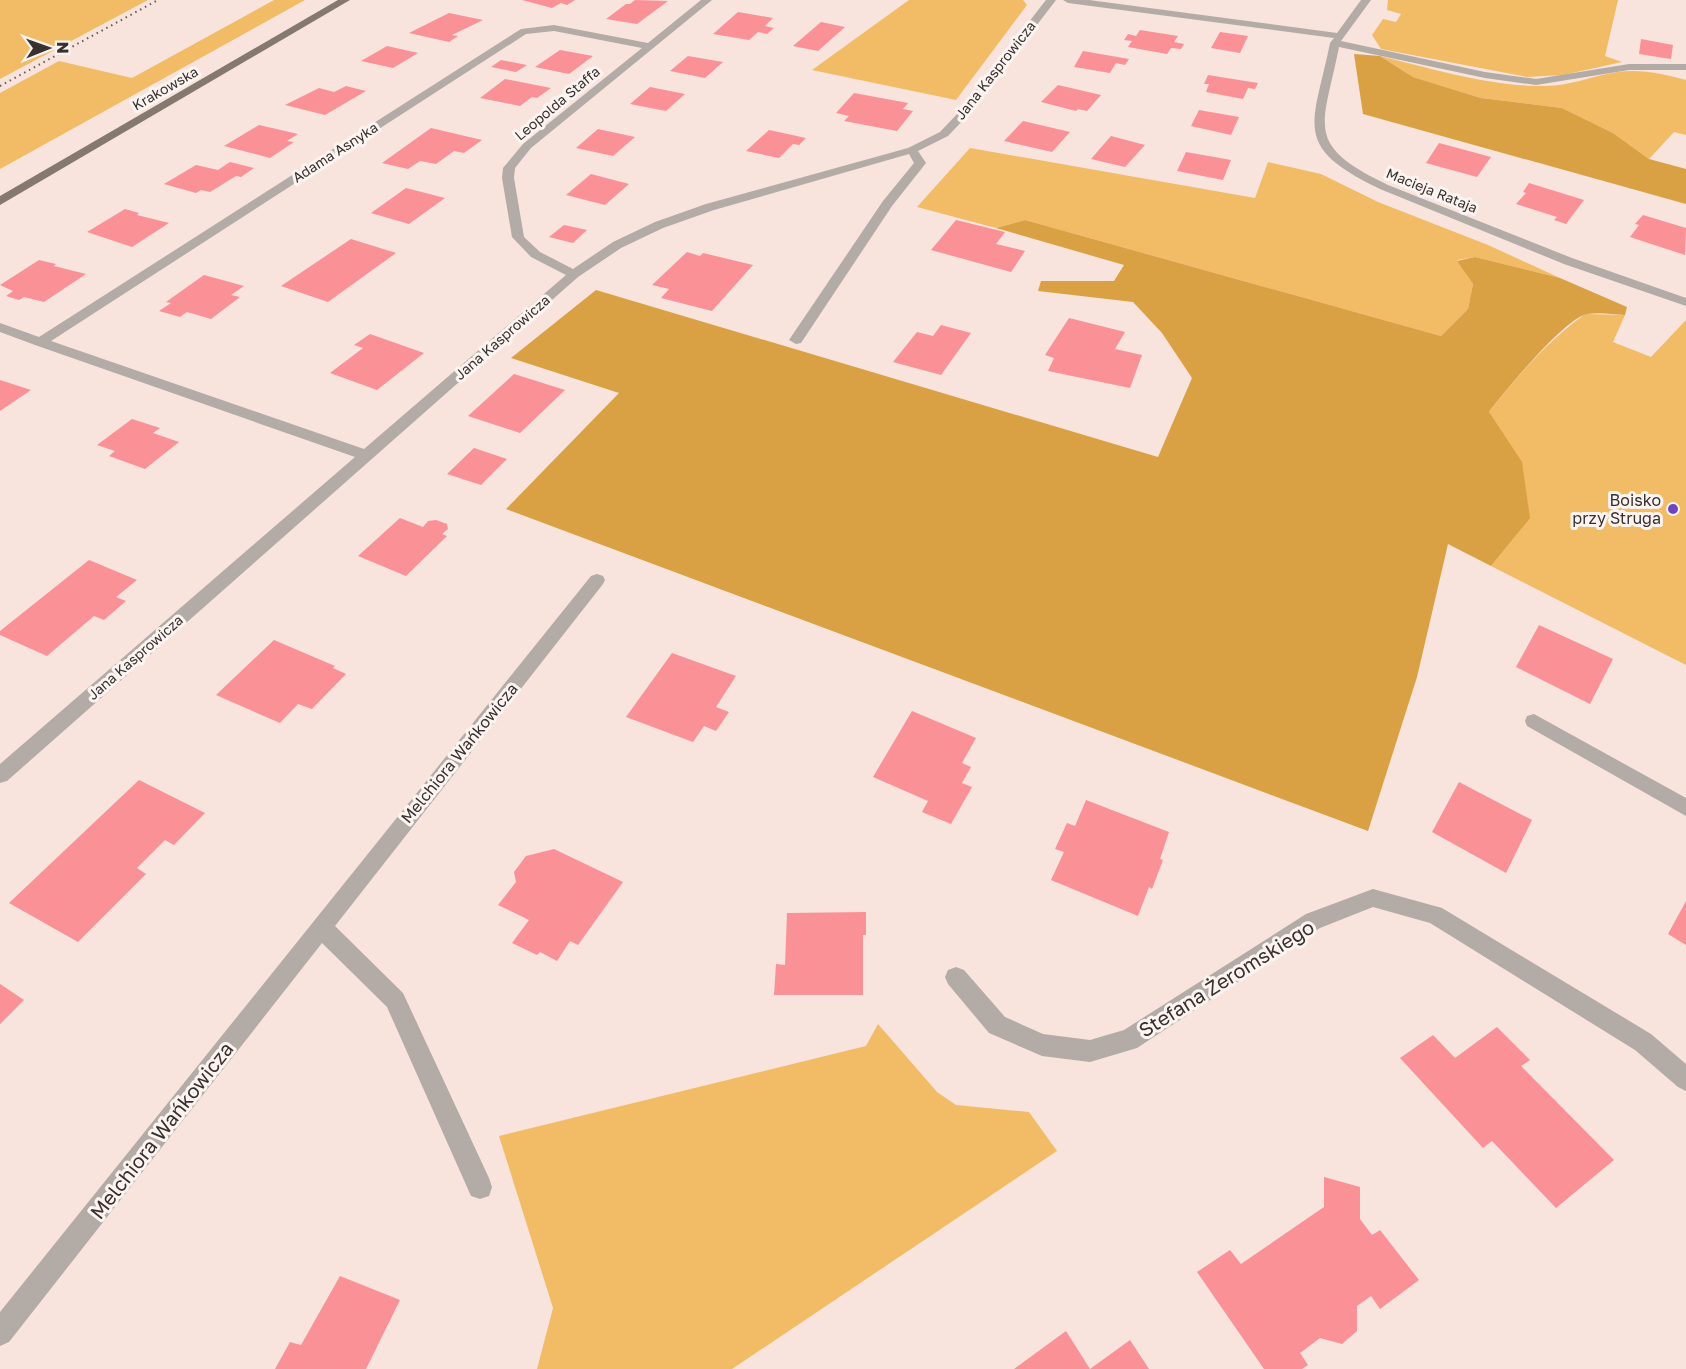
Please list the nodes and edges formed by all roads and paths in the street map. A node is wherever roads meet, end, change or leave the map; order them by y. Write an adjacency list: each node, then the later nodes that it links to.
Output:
1 (345, 0): 10 (main road, Krakowska)
2 (707, 0): 7 (street, Leopolda Staffa)
3 (1051, 0): 9 (street, Jana Kasprowicza)
4 (1068, 0): 6 (street)
5 (1366, 0): 6 (street, Macieja Rataja)
6 (1337, 39): 8 (street); 12 (street, Macieja Rataja)
7 (649, 46): 11 (street, Leopolda Staffa); 15 (street, Adama Asnyka)
8 (1686, 67)
9 (912, 150): 11 (street, Jana Kasprowicza); 14 (street)
10 (0, 201)
11 (574, 274): 16 (street, Jana Kasprowicza)
12 (1686, 302)
13 (0, 327): 15 (street)
14 (796, 340)
15 (40, 342): 16 (street)
16 (366, 455): 19 (street, Jana Kasprowicza)
17 (597, 580): 21 (street, Melchiora Wańkowicza)
18 (1534, 721): 20 (street)
19 (0, 775)
20 (1686, 808)
21 (321, 927): 24 (street); 25 (street, Melchiora Wańkowicza)
22 (956, 977): 23 (street, Stefana Żeromskiego)
23 (1686, 1079)
24 (480, 1187)
25 (0, 1333)

